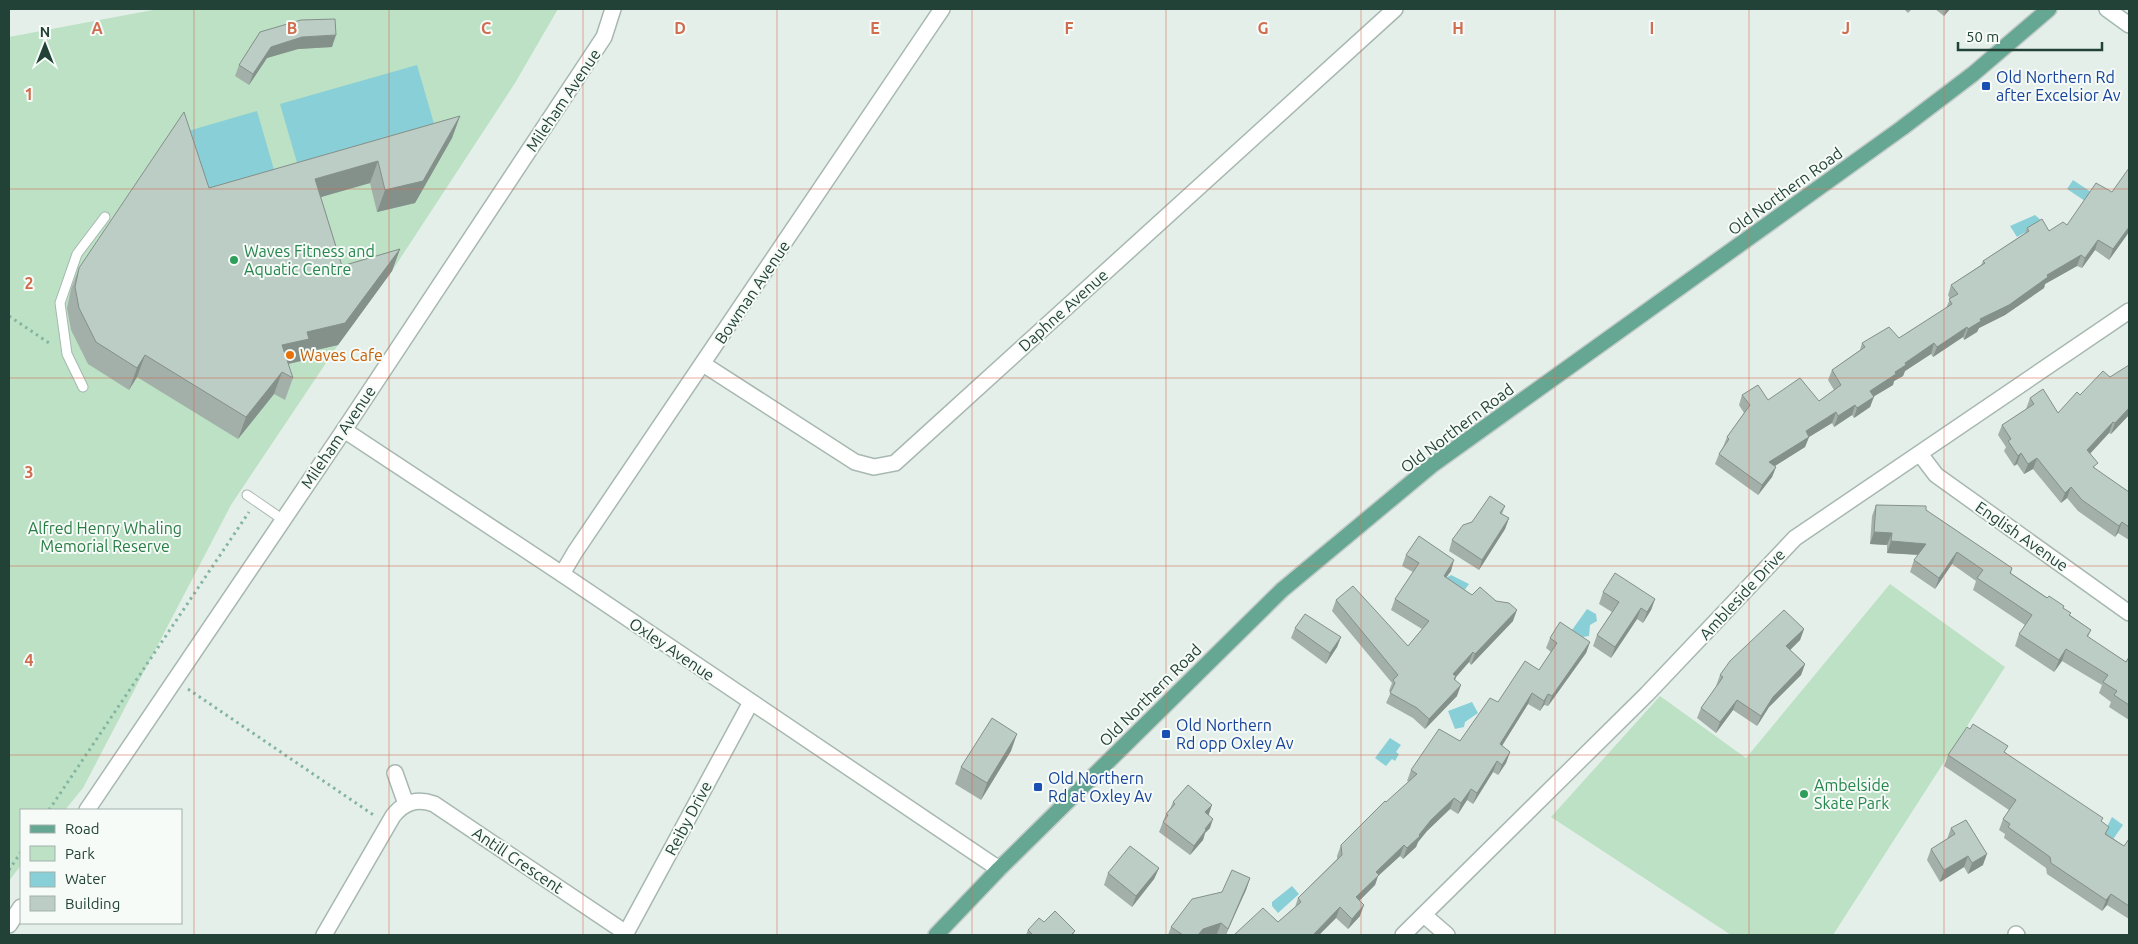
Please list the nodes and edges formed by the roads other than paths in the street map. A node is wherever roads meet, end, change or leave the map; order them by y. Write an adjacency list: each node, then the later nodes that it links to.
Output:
1 (613, 9): 11 (street, Mileham Avenue)
2 (942, 9): 9 (street, Bowman Avenue)
3 (1396, 9): 9 (street, Daphne Avenue)
4 (2049, 9): 21 (main road, Old Northern Road)
5 (2107, 9): 6 (street)
6 (2129, 25)
7 (105, 217): 10 (lane)
8 (2129, 311): 12 (street, Ambleside Drive)
9 (703, 364): 15 (street, Bowman Avenue)
10 (83, 387)
11 (344, 430): 14 (street, Mileham Avenue); 15 (street, Oxley Avenue)
12 (1920, 454): 16 (street, English Avenue); 23 (street, Ambleside Drive)
13 (247, 495): 14 (lane)
14 (282, 519): 20 (street, Mileham Avenue)
15 (562, 574): 17 (street, Oxley Avenue)
16 (2129, 613)
17 (751, 702): 21 (street, Oxley Avenue); 25 (street, Reiby Drive)
18 (395, 773): 19 (street)
19 (406, 804): 25 (street, Antill Crescent); 26 (street)
20 (88, 809)
21 (999, 869): 27 (main road, Old Northern Road)
22 (20, 908): 24 (street)
23 (1424, 915): 28 (street, Ambleside Drive); 29 (street)
24 (9, 925)
25 (626, 934)
26 (324, 935)
27 (936, 935)
28 (1403, 935)
29 (1447, 935)

